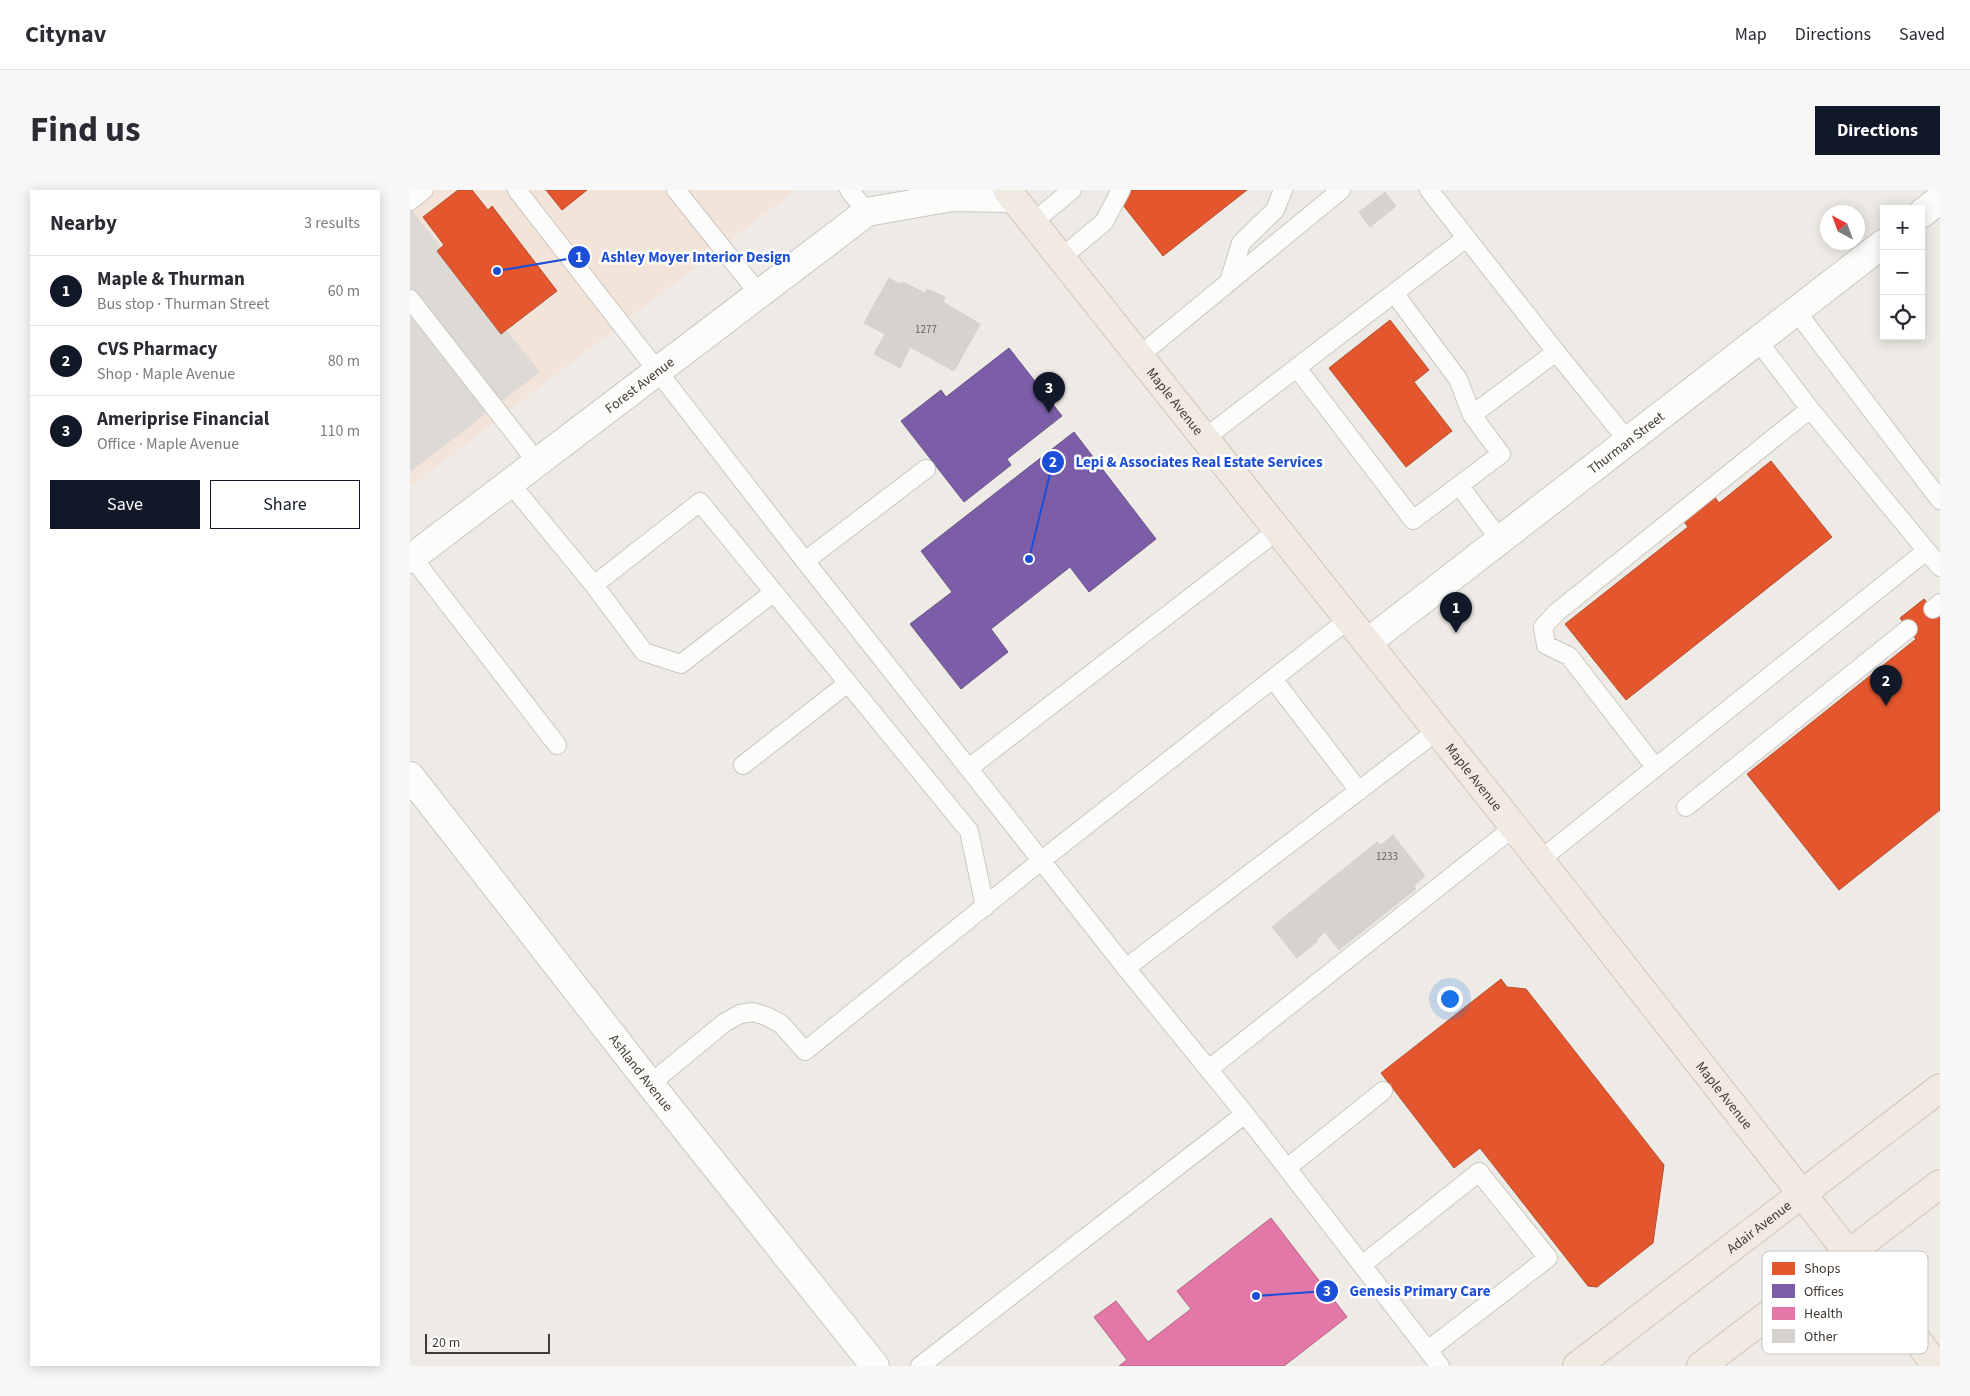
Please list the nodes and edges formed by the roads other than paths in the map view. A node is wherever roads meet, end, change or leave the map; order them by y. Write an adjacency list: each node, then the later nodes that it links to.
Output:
1 (424, 190): 12 (lane)
2 (517, 190): 28 (lane)
3 (676, 190): 20 (lane)
4 (849, 190): 13 (lane)
5 (1072, 190): 15 (lane)
6 (1121, 190): 18 (lane)
7 (1283, 190): 19 (lane)
8 (1341, 190): 19 (lane)
9 (1429, 190): 16 (lane)
10 (1010, 194): 13 (street, Forest Avenue); 15 (main road, Maple Avenue)
11 (1940, 199): 14 (street)
12 (410, 201)
13 (872, 201): 20 (street, Forest Avenue)
14 (1925, 211)
15 (1033, 222): 18 (main road, Maple Avenue)
16 (1466, 238): 21 (lane); 25 (lane)
17 (1880, 246): 23 (street, Thurman Street)
18 (1061, 258): 26 (main road, Maple Avenue)
19 (1228, 283): 26 (lane)
20 (759, 294): 28 (street, Forest Avenue)
21 (1394, 294): 27 (lane); 30 (lane)
22 (410, 299): 33 (lane)
23 (1796, 311): 24 (street, Thurman Street); 37 (lane)
24 (1758, 341): 29 (lane); 32 (street, Thurman Street)
25 (1556, 352): 30 (lane); 32 (lane)
26 (1139, 356): 31 (main road, Maple Avenue)
27 (1297, 368): 31 (lane); 36 (lane)
28 (657, 371): 33 (street, Forest Avenue); 42 (lane)
29 (1810, 409): 40 (lane); 54 (lane)
30 (1472, 415): 36 (lane)
31 (1205, 438): 38 (main road, Maple Avenue)
32 (1628, 441): 39 (street, Thurman Street)
33 (537, 462): 35 (street, Forest Avenue)
34 (926, 469): 42 (lane)
35 (510, 483): 41 (street, Forest Avenue); 44 (lane)
36 (1459, 485): 39 (lane)
37 (1940, 500)
38 (1278, 530): 46 (main road, Maple Avenue); 55 (lane)
39 (1500, 540): 48 (street, Thurman Street)
40 (1926, 551): 43 (lane); 54 (lane)
41 (411, 558): 52 (lane)
42 (804, 561): 55 (lane)
43 (1940, 567)
44 (594, 585): 45 (lane); 45 (lane)
45 (773, 593): 50 (lane)
46 (1349, 619): 48 (main road, Maple Avenue); 49 (lane)
47 (1908, 629): 58 (lane)
48 (1368, 642): 51 (main road, Maple Avenue)
49 (1273, 679): 57 (lane); 60 (lane)
50 (848, 683): 53 (lane); 62 (lane)
51 (1438, 731): 57 (lane); 59 (main road, Maple Avenue)
52 (557, 746)
53 (743, 765)
54 (1656, 767): 61 (lane)
55 (969, 768): 60 (lane)
56 (410, 776): 65 (street, Ashland Avenue)
57 (1359, 791): 63 (lane)
58 (1686, 807)
59 (1514, 827): 61 (main road, Maple Avenue); 64 (lane)
60 (1042, 860): 62 (lane); 63 (lane)
61 (1540, 860): 71 (main road, Maple Avenue)
62 (985, 907): 65 (lane)
63 (1126, 968): 64 (lane)
64 (1209, 1069): 68 (lane)
65 (650, 1084): 78 (street, Ashland Avenue)
66 (1940, 1088): 71 (main road, Adair Avenue)
67 (1383, 1092): 69 (lane)
68 (1244, 1114): 69 (lane); 79 (lane)
69 (1287, 1168): 74 (lane)
70 (1940, 1184): 73 (main road)
71 (1803, 1193): 72 (main road, Maple Avenue); 81 (main road, Adair Avenue)
72 (1847, 1251)
73 (1853, 1251)
74 (1362, 1265): 76 (lane); 76 (lane)
75 (1762, 1320): 82 (main road)
76 (1428, 1350): 80 (lane)
77 (1928, 1354): 83 (main road, Maple Avenue)
78 (875, 1366)
79 (920, 1366)
80 (1440, 1366)
81 (1577, 1366)
82 (1702, 1366)
83 (1937, 1366)

